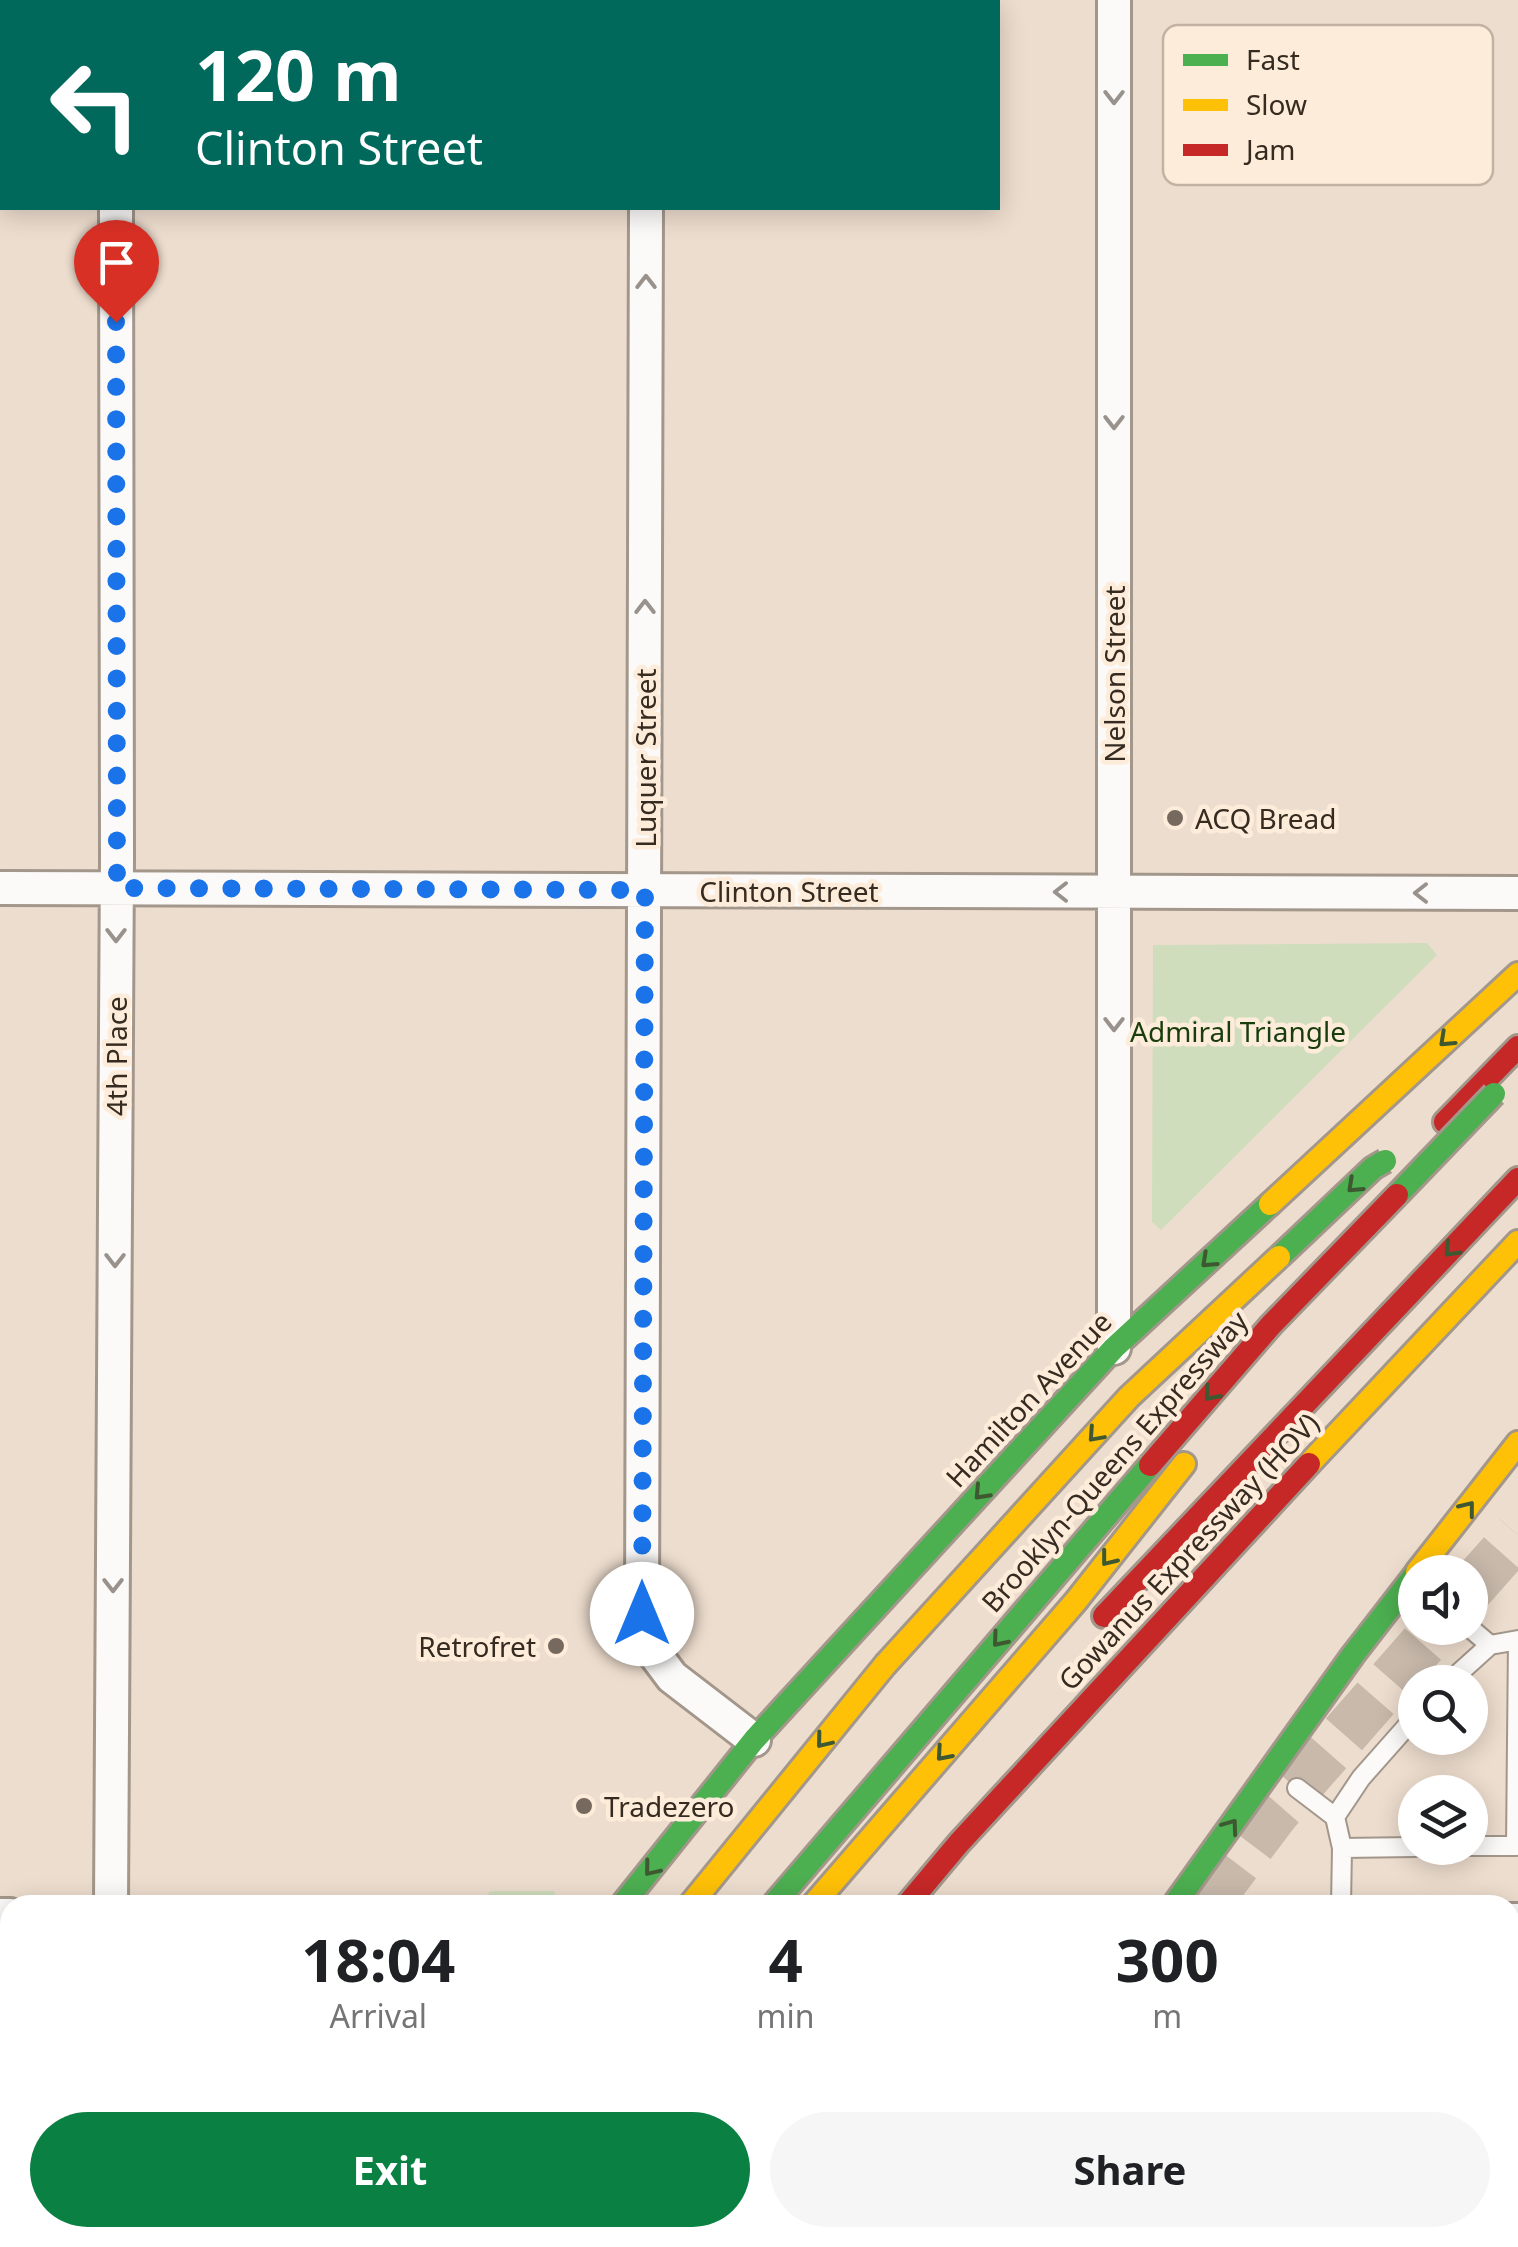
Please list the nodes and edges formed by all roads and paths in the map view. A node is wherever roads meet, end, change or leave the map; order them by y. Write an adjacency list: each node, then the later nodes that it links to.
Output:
1 (1114, 0): 7 (street, Nelson Street, one-way to 7)
2 (116, 210): 5 (street, 4th Place)
3 (646, 210): 6 (street, Luquer Street, one-way to 3)
4 (0, 888): 5 (street, Clinton Street)
5 (117, 888): 6 (street, Clinton Street); 31 (street, 4th Place, one-way to 31)
6 (645, 890): 7 (street, Clinton Street, one-way to 6); 24 (street, Luquer Street)
7 (1114, 892): 8 (street, Clinton Street, one-way to 7); 15 (street, Nelson Street, one-way to 15)
8 (1518, 893)
9 (1518, 974): 15 (main road, Hamilton Avenue, one-way to 15)
10 (1518, 1047): 35 (main road, one-way to 35)
11 (1518, 1072): 12 (main road, Brooklyn-Queens Expressway)
12 (1494, 1094): 33 (main road, one-way to 33, bridge); 34 (main road, Brooklyn-Queens Expressway, one-way to 34, bridge)
13 (1518, 1179): 19 (main road, one-way to 19)
14 (1518, 1242): 36 (main road, Gowanus Expressway (HOV))
15 (1114, 1348): 24 (main road, Hamilton Avenue, one-way to 24)
16 (1518, 1443): 17 (main road, one-way to 16)
17 (1431, 1555)
18 (1398, 1597): 37 (main road, one-way to 18)
19 (1092, 1630)
20 (1518, 1640): 21 (lane); 28 (lane)
21 (1490, 1645): 22 (lane)
22 (1468, 1665)
23 (1398, 1736): 26 (lane)
24 (754, 1740): 32 (main road, Hamilton Avenue, one-way to 32)
25 (1297, 1788): 26 (lane)
26 (1335, 1817): 30 (lane)
27 (1251, 1838): 38 (main road)
28 (1488, 1846)
29 (1398, 1847): 30 (lane)
30 (1342, 1848): 39 (lane)
31 (111, 1895)
32 (630, 1895)
33 (698, 1895)
34 (782, 1895)
35 (822, 1895)
36 (915, 1895)
37 (1181, 1895)
38 (1197, 1895)
39 (1341, 1895)

